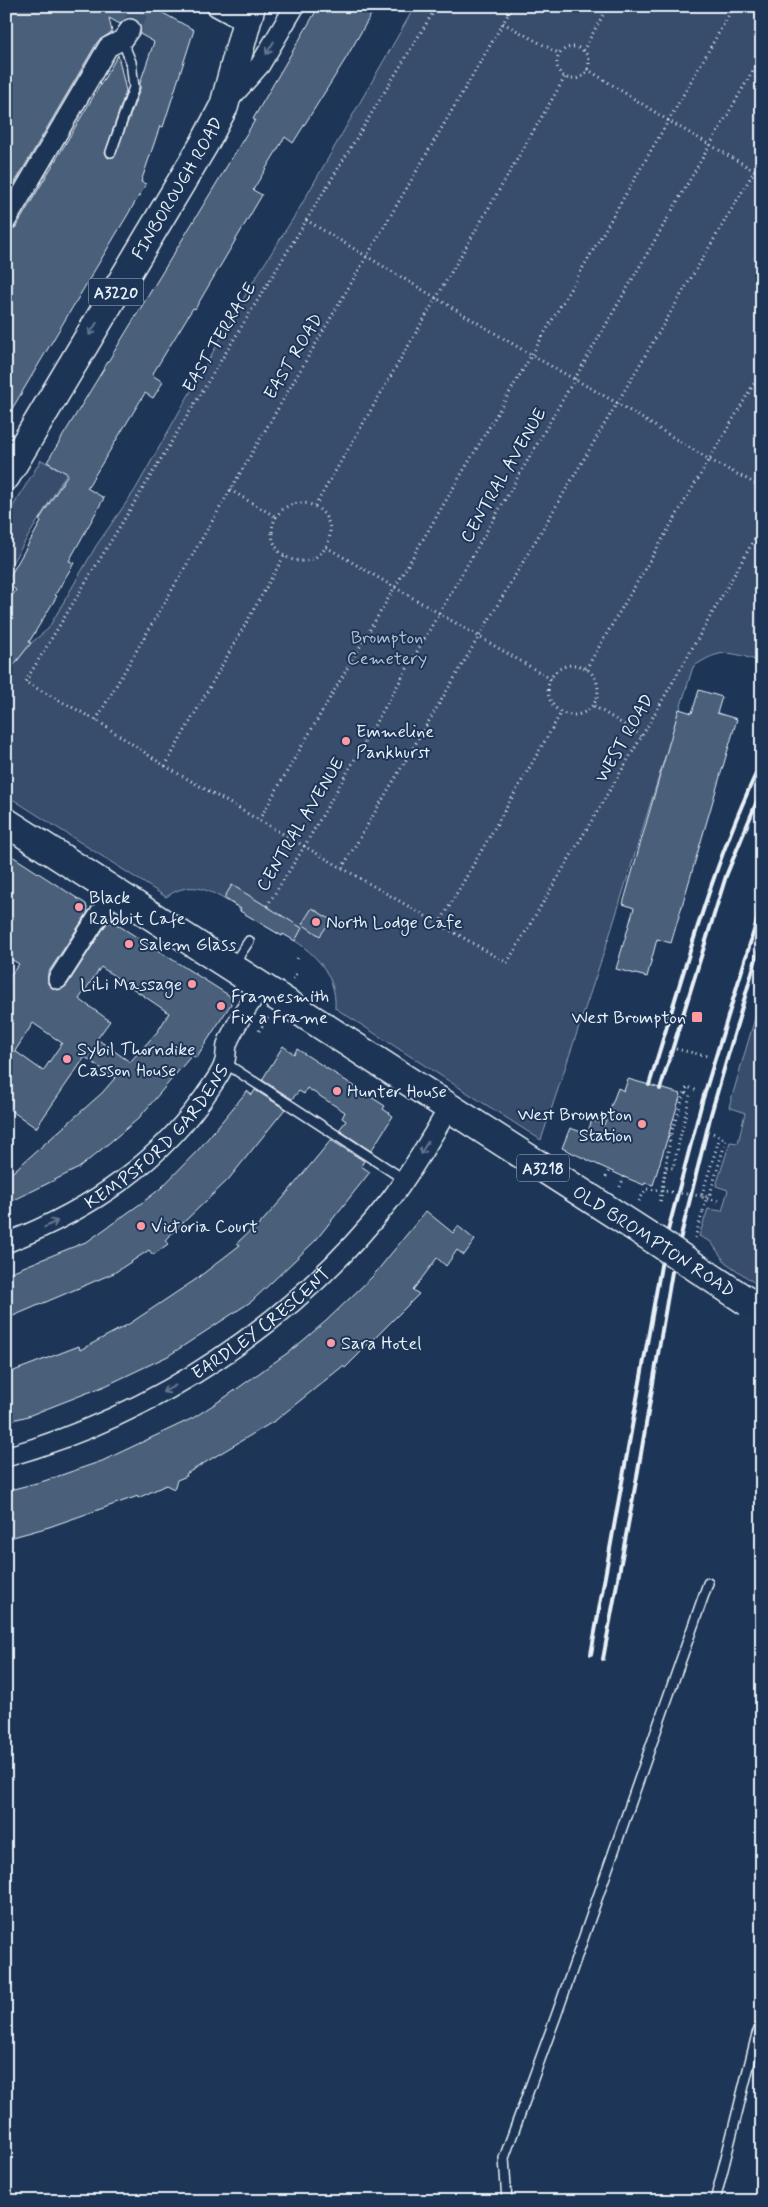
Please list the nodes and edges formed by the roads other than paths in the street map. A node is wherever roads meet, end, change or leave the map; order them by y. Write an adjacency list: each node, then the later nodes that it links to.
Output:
1 (216, 6): 3 (street)
2 (295, 6): 5 (street, FINBOROUGH ROAD, one-way to 5)
3 (249, 15): 5 (main road, FINBOROUGH ROAD / A3220)
4 (126, 35): 6 (lane); 7 (street)
5 (224, 106): 8 (main road, FINBOROUGH ROAD / A3220, one-way to 8)
6 (111, 152)
7 (6, 221)
8 (6, 476)
9 (6, 822): 10 (main road, OLD BROMPTON ROAD / A3218)
10 (115, 890): 12 (main road, OLD BROMPTON ROAD / A3218); 13 (street)
11 (249, 941): 12 (lane)
12 (231, 966): 14 (main road, OLD BROMPTON ROAD / A3218)
13 (58, 979)
14 (261, 986): 15 (street, KEMPSFORD GARDENS); 16 (main road, OLD BROMPTON ROAD / A3218)
15 (225, 1063): 17 (lane); 18 (street, KEMPSFORD GARDENS, one-way to 15)
16 (450, 1106): 17 (street, EARDLEY CRESCENT, one-way to 17); 19 (main road, OLD BROMPTON ROAD / A3218, bridge)
17 (405, 1180): 20 (street, EARDLEY CRESCENT, one-way to 20)
18 (6, 1243)
19 (755, 1306)
20 (6, 1457)
21 (708, 1583): 23 (lane)
22 (762, 2024): 24 (lane)
23 (507, 2201)
24 (715, 2201)

